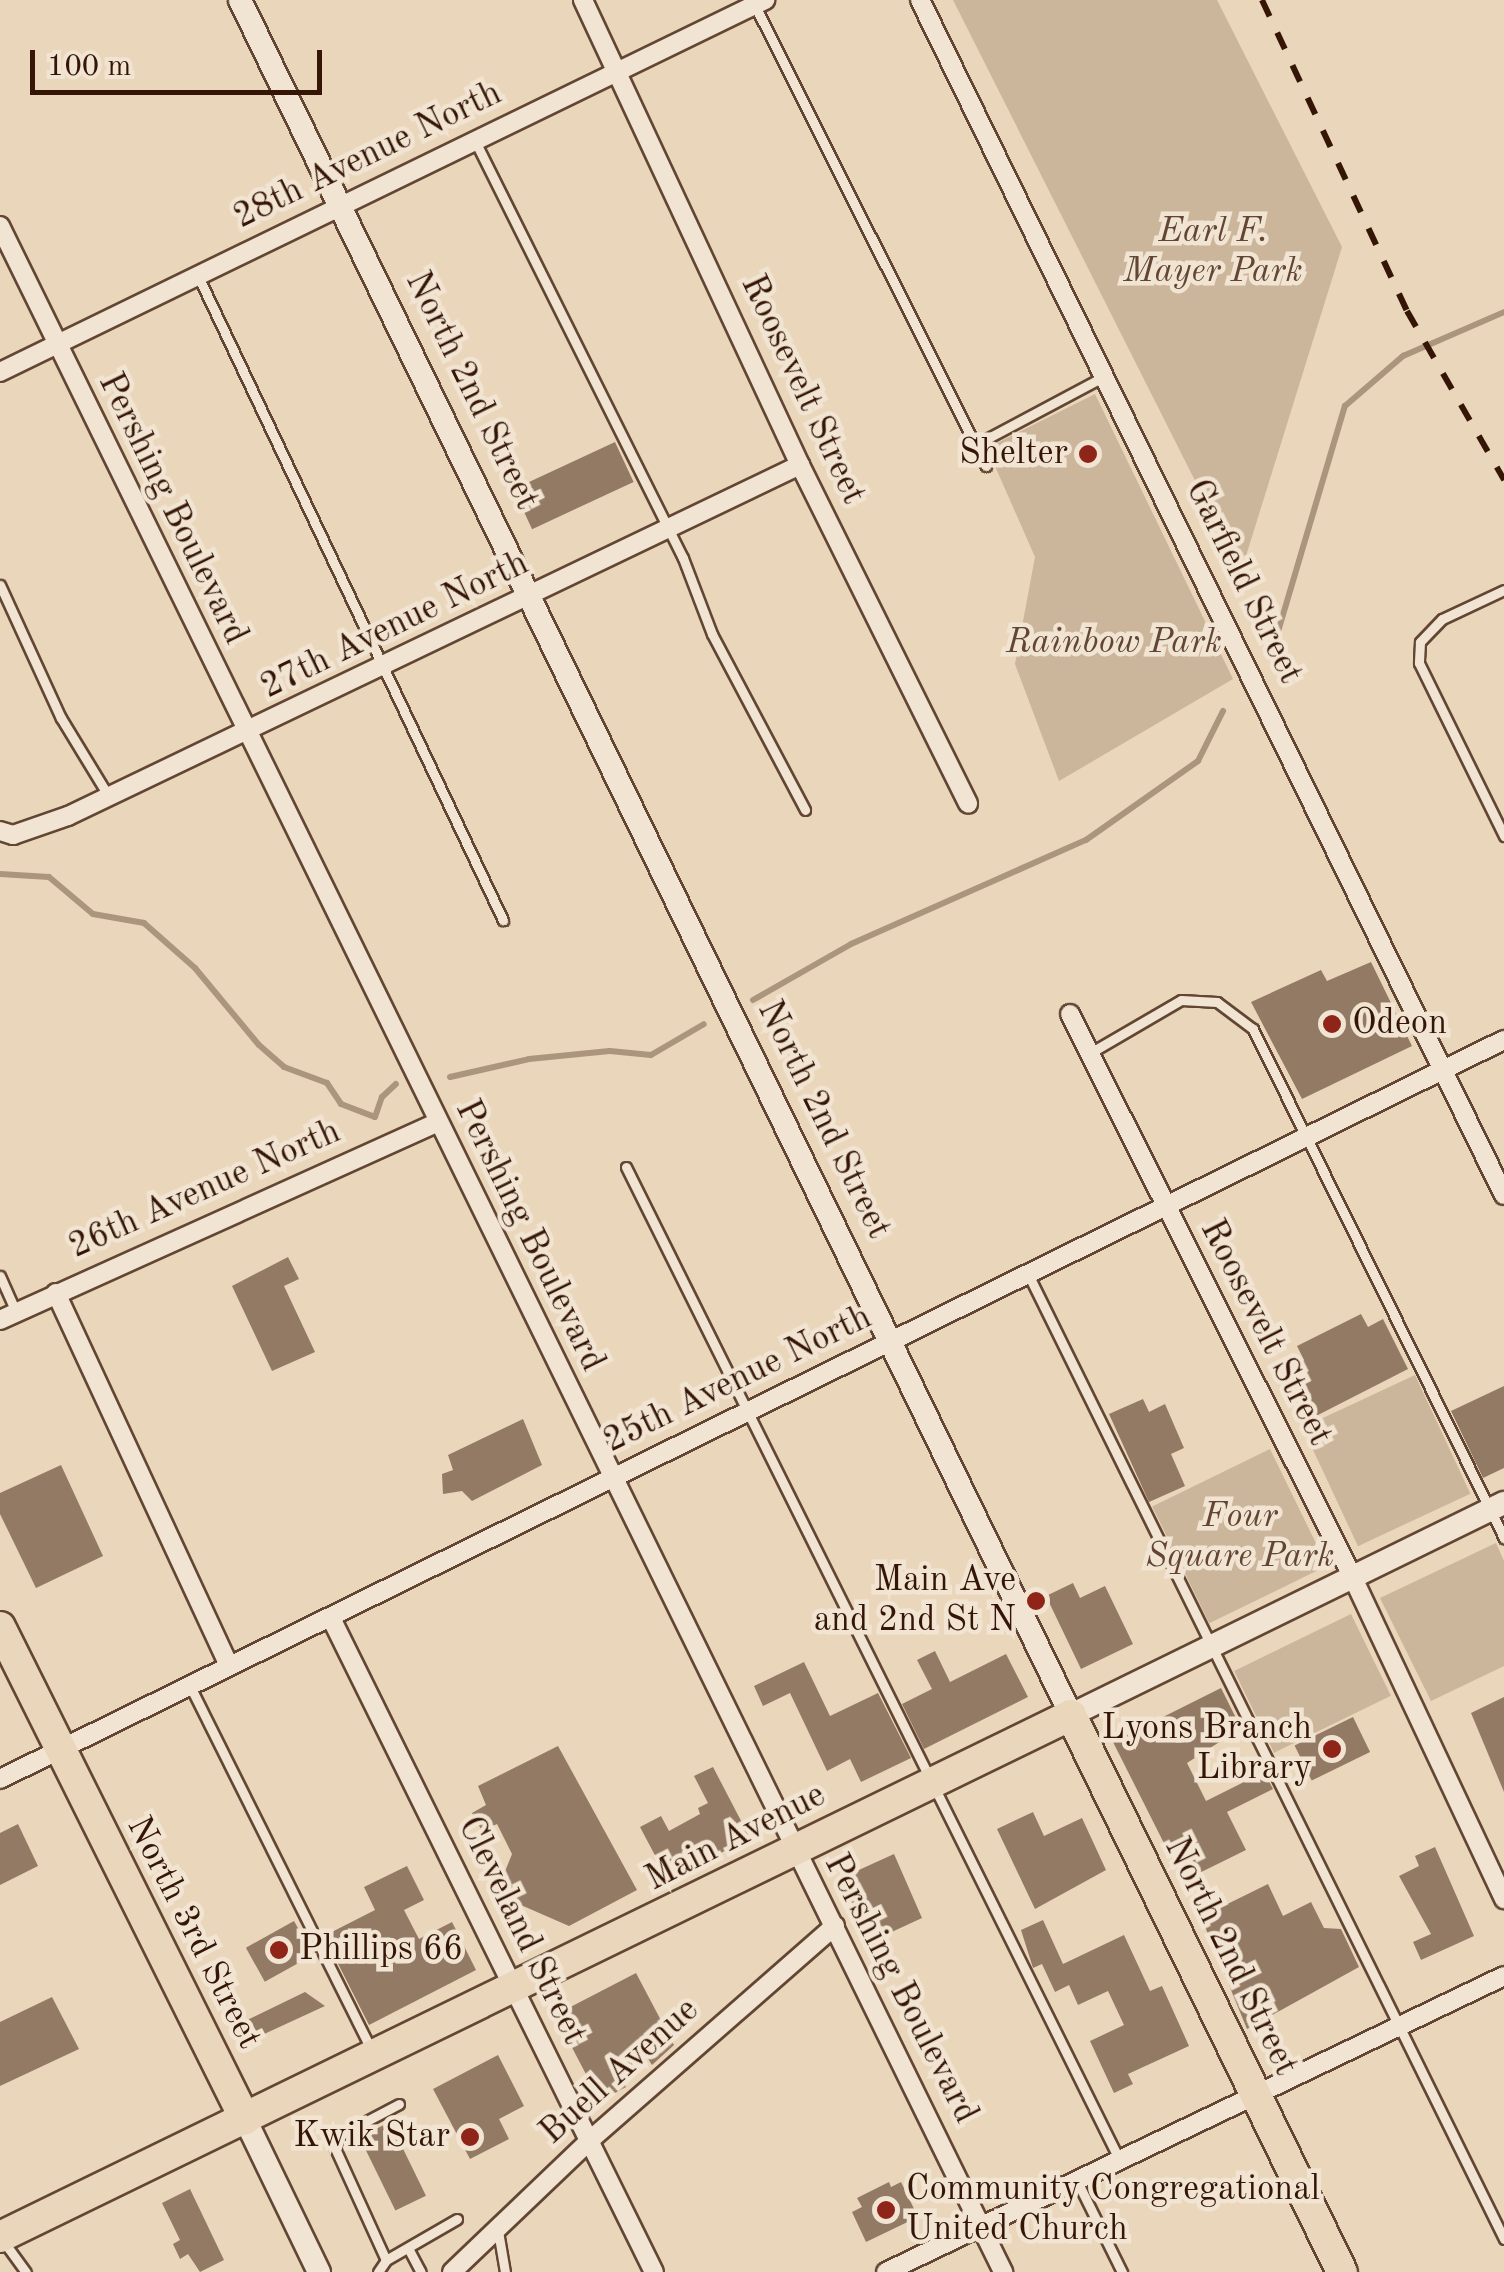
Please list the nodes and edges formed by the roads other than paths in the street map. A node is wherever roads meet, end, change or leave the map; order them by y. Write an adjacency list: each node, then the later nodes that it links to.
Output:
1 (240, 0): 7 (street, North 2nd Street)
2 (583, 0): 5 (street, Roosevelt Street)
3 (920, 0): 12 (street, Garfield Street)
4 (757, 2): 5 (street, 28th Avenue North); 13 (lane)
5 (617, 71): 6 (street, 28th Avenue North); 14 (street, Roosevelt Street)
6 (475, 140): 7 (street, 28th Avenue North); 16 (lane)
7 (339, 206): 9 (street, 28th Avenue North); 19 (street, North 2nd Street)
8 (0, 226): 10 (street, Pershing Boulevard)
9 (198, 275): 10 (street, 28th Avenue North); 20 (lane)
10 (56, 344): 11 (street, 28th Avenue North); 21 (street, Pershing Boulevard)
11 (0, 372)
12 (1105, 376): 13 (lane); 31 (street, Garfield Street)
13 (977, 444): 15 (lane)
14 (800, 465): 16 (street, 27th Avenue North); 23 (street, Roosevelt Street)
15 (986, 466)
16 (667, 530): 19 (street, 27th Avenue North); 24 (lane)
17 (0, 585): 22 (lane)
18 (1504, 590): 26 (lane)
19 (531, 597): 20 (street, 27th Avenue North); 41 (street, North 2nd Street)
20 (386, 666): 21 (street, 27th Avenue North); 27 (lane)
21 (246, 734): 22 (street, 27th Avenue North); 32 (street, Pershing Boulevard)
22 (109, 797): 25 (street, 27th Avenue North)
23 (968, 804)
24 (805, 810)
25 (6, 833)
26 (1504, 836)
27 (503, 920)
28 (1070, 1014): 30 (street, Roosevelt Street)
29 (1504, 1040): 31 (street, 25th Avenue North)
30 (1090, 1053): 33 (lane); 36 (street, Roosevelt Street)
31 (1444, 1074): 33 (street, 25th Avenue North); 35 (street, Garfield Street)
32 (438, 1122): 39 (street, 26th Avenue North); 43 (street, Pershing Boulevard)
33 (1308, 1139): 36 (street, 25th Avenue North); 44 (lane)
34 (626, 1167): 42 (lane)
35 (1504, 1196)
36 (1166, 1208): 37 (street, 25th Avenue North); 46 (street, Roosevelt Street)
37 (1028, 1274): 41 (street, 25th Avenue North); 49 (lane)
38 (0, 1276): 40 (lane)
39 (56, 1292): 40 (street, 26th Avenue North); 50 (street)
40 (8, 1316)
41 (889, 1341): 42 (street, 25th Avenue North); 52 (street, North 2nd Street)
42 (749, 1410): 43 (street, 25th Avenue North); 55 (lane)
43 (612, 1479): 47 (street, 25th Avenue North); 56 (street, Pershing Boulevard)
44 (1497, 1506): 45 (lane); 46 (street, Main Avenue)
45 (1504, 1538)
46 (1354, 1580): 49 (street, Main Avenue); 57 (street, Roosevelt Street)
47 (331, 1618): 50 (street, 25th Avenue North); 60 (street, Cleveland Street)
48 (0, 1627): 53 (main road, North 3rd Street)
49 (1212, 1647): 52 (street, Main Avenue); 61 (lane)
50 (230, 1666): 51 (street, 25th Avenue North)
51 (189, 1684): 53 (street, 25th Avenue North); 62 (lane)
52 (1072, 1715): 55 (main road, Main Avenue); 63 (main road, North 2nd Street)
53 (60, 1750): 54 (street, 25th Avenue North); 65 (main road, North 3rd Street)
54 (0, 1778)
55 (935, 1782): 56 (main road, Main Avenue); 67 (lane)
56 (794, 1850): 58 (street, Pershing Boulevard); 60 (main road, Main Avenue)
57 (1504, 1899)
58 (835, 1926): 66 (street, Buell Avenue); 70 (street, Pershing Boulevard)
59 (1504, 1976): 61 (street)
60 (515, 1992): 62 (main road, Main Avenue); 66 (street, Cleveland Street)
61 (1400, 2027): 63 (street); 73 (lane)
62 (376, 2058): 65 (main road, Main Avenue)
63 (1256, 2098): 67 (street); 86 (main road, North 2nd Street)
64 (399, 2104): 75 (lane)
65 (245, 2119): 72 (main road, Main Avenue); 77 (street, North 3rd Street)
66 (589, 2141): 71 (street, Buell Avenue); 82 (street, Cleveland Street)
67 (1120, 2162): 68 (street)
68 (1077, 2182): 70 (street); 85 (lane)
69 (457, 2219): 74 (lane)
70 (981, 2226): 83 (street); 84 (street, Pershing Boulevard)
71 (497, 2228): 80 (street, Buell Avenue); 81 (lane)
72 (0, 2237): 76 (lane)
73 (1504, 2239)
74 (408, 2248): 75 (lane); 79 (lane)
75 (386, 2260): 78 (lane)
76 (26, 2272)
77 (319, 2272)
78 (378, 2272)
79 (421, 2272)
80 (452, 2272)
81 (505, 2272)
82 (654, 2272)
83 (886, 2272)
84 (1003, 2272)
85 (1122, 2272)
86 (1342, 2272)

